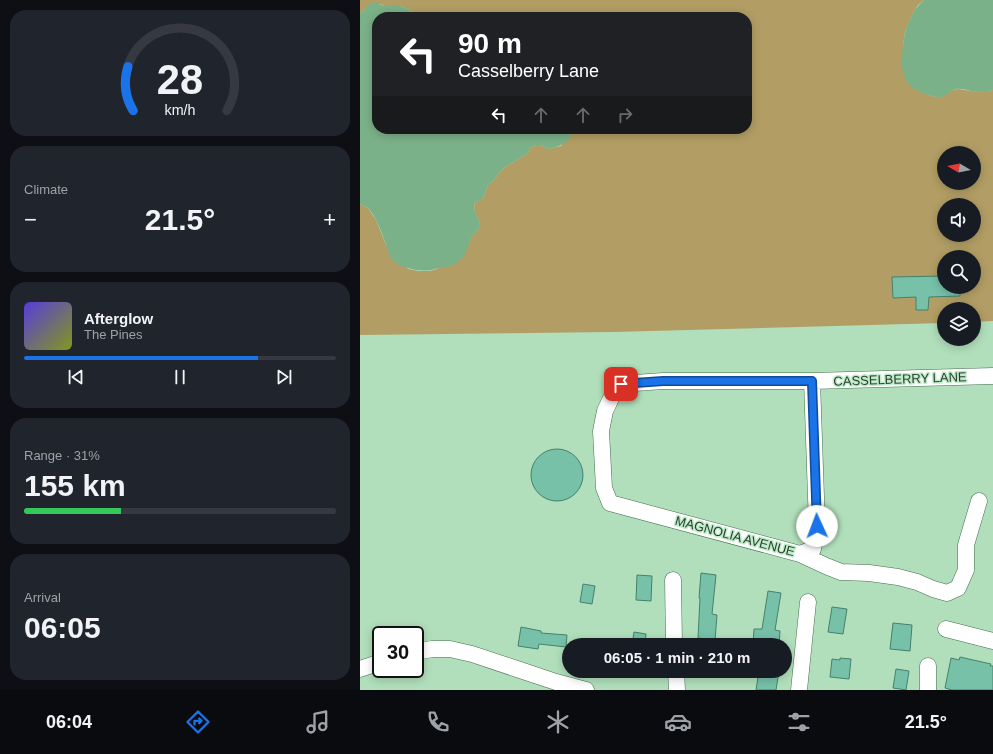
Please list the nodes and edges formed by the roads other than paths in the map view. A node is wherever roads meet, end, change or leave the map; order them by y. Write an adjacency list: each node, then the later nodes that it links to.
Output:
1 (993, 376): 2 (street, CASSELBERRY LANE)
2 (812, 381): 4 (street, CASSELBERRY LANE); 5 (street, MAGNOLIA AVENUE)
3 (979, 501): 5 (street)
4 (610, 503): 5 (street, MAGNOLIA AVENUE)
5 (800, 554)
6 (674, 580): 9 (street)
7 (808, 602): 18 (street)
8 (946, 629): 10 (street)
9 (674, 638)
10 (993, 641)
11 (424, 650): 16 (street)
12 (372, 665): 14 (street)
13 (928, 666): 19 (street)
14 (360, 669)
15 (676, 678): 17 (street)
16 (586, 690)
17 (677, 690)
18 (799, 690)
19 (928, 690)

